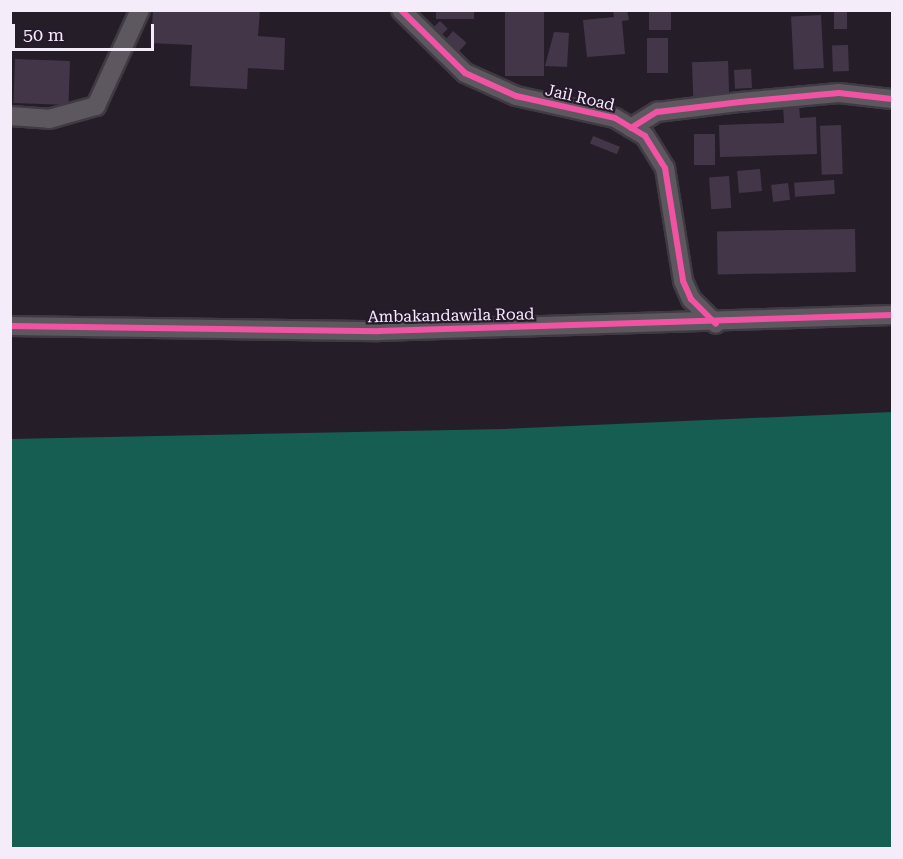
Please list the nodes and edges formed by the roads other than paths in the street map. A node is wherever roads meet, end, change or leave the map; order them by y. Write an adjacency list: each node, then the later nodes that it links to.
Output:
1 (140, 10): 4 (street)
2 (401, 10): 5 (street, Jail Road)
3 (892, 99): 5 (street)
4 (10, 116)
5 (631, 128): 7 (street, Jail Road)
6 (892, 315): 7 (street, Ambakandawila Road)
7 (716, 324): 8 (street, Ambakandawila Road)
8 (10, 326)

